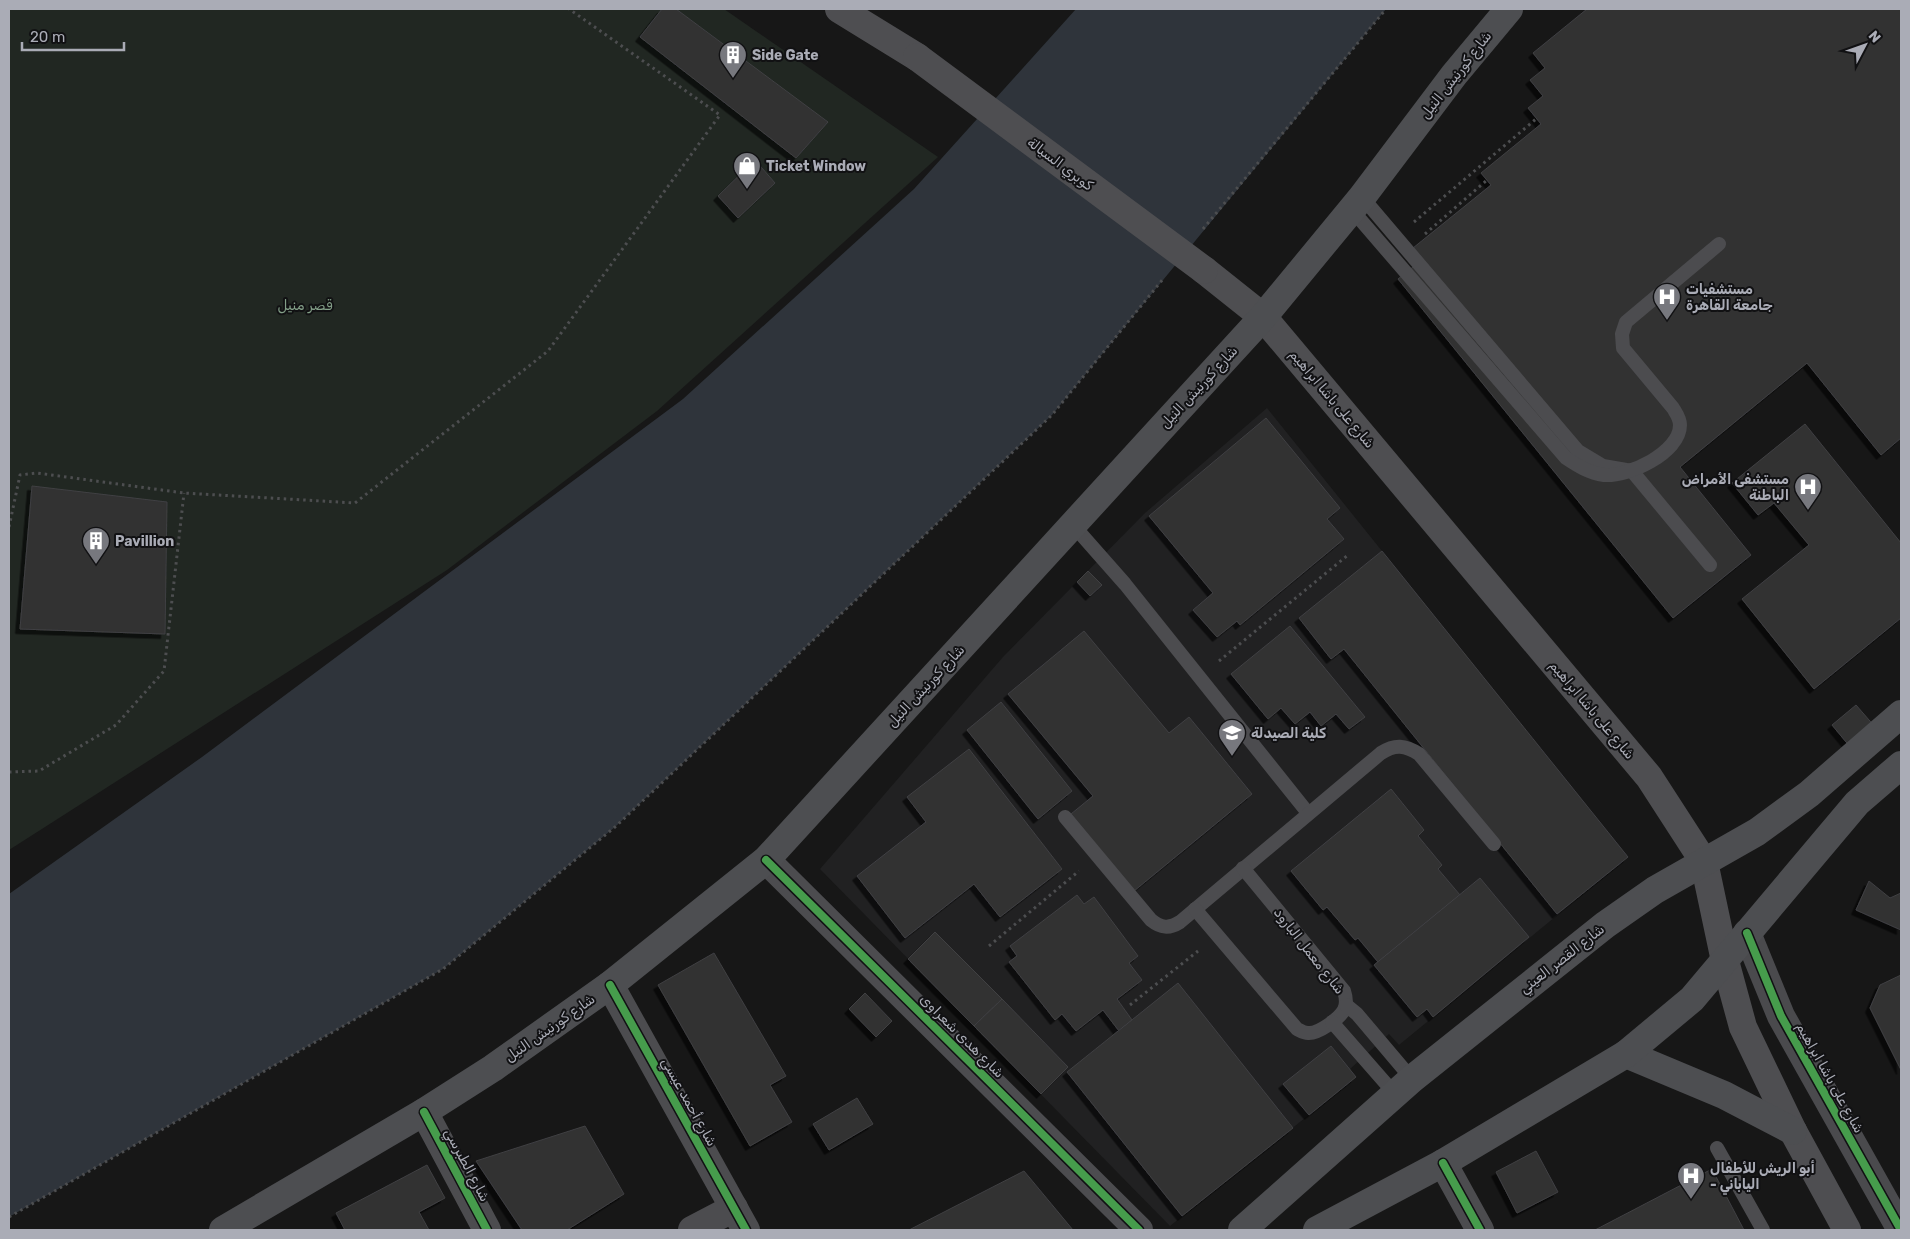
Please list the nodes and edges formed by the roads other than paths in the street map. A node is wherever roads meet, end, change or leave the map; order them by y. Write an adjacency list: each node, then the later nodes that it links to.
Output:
1 (1509, 9): 3 (highway, شارع كورنيش النيل)
2 (853, 12): 5 (main road, كوبري السيالة, bridge)
3 (1357, 203): 6 (highway, شارع كورنيش النيل); 7 (lane); 7 (lane)
4 (1719, 244): 7 (lane)
5 (1204, 270): 6 (main road, شارع على باشا ابراهيم)
6 (1263, 317): 8 (highway, شارع كورنيش النيل); 16 (main road, شارع على باشا ابراهيم)
7 (1632, 471): 9 (lane)
8 (1073, 525): 12 (lane); 15 (highway, شارع كورنيش النيل)
9 (1710, 565)
10 (1901, 714): 16 (highway, شارع القصر العيني)
11 (1901, 765): 19 (highway)
12 (1308, 813): 14 (lane); 17 (lane)
13 (1065, 817): 18 (lane)
14 (1494, 844)
15 (766, 860): 21 (highway, شارع كورنيش النيل); 34 (street, شارع هدى شعراوى)
16 (1704, 862): 20 (main road, شارع على باشا ابراهيم); 25 (highway, شارع القصر العيني)
17 (1243, 868): 18 (lane); 22 (lane, شارع معمل البارود)
18 (1196, 909): 23 (lane, شارع معمل البارود)
19 (1747, 933): 20 (highway); 40 (street, شارع على باشا ابراهيم)
20 (1725, 961): 24 (highway); 27 (main road, شارع على باشا ابراهيم)
21 (610, 985): 26 (highway, شارع كورنيش النيل); 30 (street, شارع أحمد عيسي)
22 (1346, 1005): 23 (lane, شارع معمل البارود); 25 (lane)
23 (1332, 1022): 25 (lane)
24 (1626, 1054): 27 (highway); 29 (highway)
25 (1404, 1086): 35 (highway, شارع القصر العيني)
26 (424, 1112): 31 (highway, شارع كورنيش النيل); 32 (street, شارع الطبرسي)
27 (1793, 1131): 39 (main road, شارع على باشا ابراهيم)
28 (1717, 1148): 38 (lane)
29 (1443, 1163): 36 (highway); 37 (street)
30 (740, 1219): 33 (street)
31 (222, 1230)
32 (487, 1230)
33 (692, 1230)
34 (1139, 1230)
35 (1242, 1230)
36 (1316, 1230)
37 (1480, 1230)
38 (1764, 1230)
39 (1847, 1230)
40 (1901, 1230)

